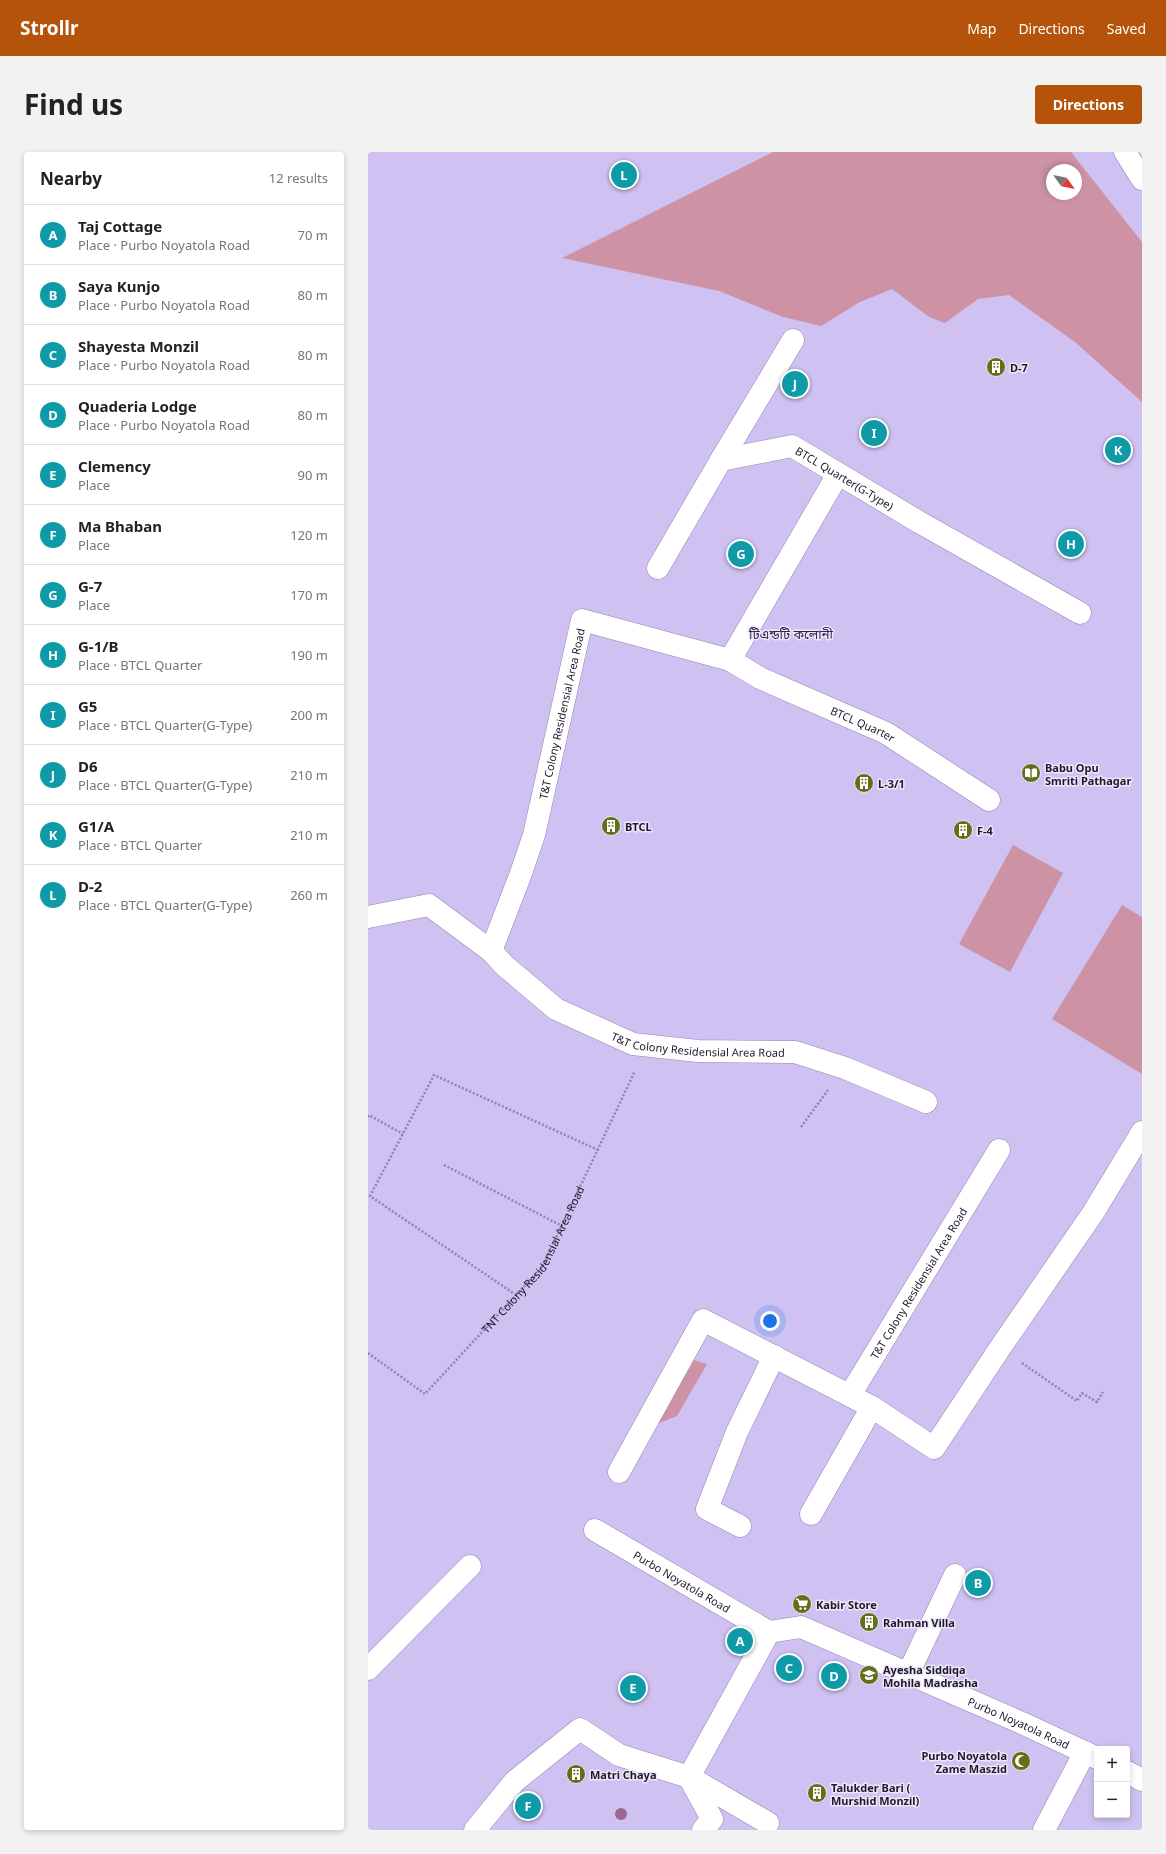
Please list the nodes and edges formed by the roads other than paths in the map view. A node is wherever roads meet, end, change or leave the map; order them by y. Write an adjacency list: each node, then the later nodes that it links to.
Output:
1 (1125, 152): 2 (street)
2 (1142, 179)
3 (793, 340): 4 (street)
4 (721, 460): 5 (street, BTCL Quarter(G-Type)); 6 (street)
5 (838, 474): 7 (street, BTCL Quarter(G-Type)); 8 (street)
6 (658, 568)
7 (1080, 613)
8 (730, 660): 9 (street, BTCL Quarter); 11 (street, T&T Colony Residensial Area Road)
9 (989, 800)
10 (368, 917): 11 (street, T&T Colony Residensial Area Road)
11 (490, 950): 12 (street, T&T Colony Residensial Area Road)
12 (926, 1102)
13 (1142, 1132): 17 (street)
14 (999, 1150): 16 (street, T&T Colony Residensial Area Road)
15 (774, 1356): 16 (street); 18 (street); 20 (street)
16 (850, 1395): 17 (street)
17 (872, 1406): 19 (street)
18 (619, 1472)
19 (811, 1514)
20 (740, 1526)
21 (595, 1530): 24 (street, Purbo Noyatola Road)
22 (470, 1566): 25 (street)
23 (955, 1575): 26 (street)
24 (769, 1632): 26 (street, Purbo Noyatola Road); 29 (street)
25 (368, 1669)
26 (908, 1674): 27 (street, Purbo Noyatola Road)
27 (1091, 1755): 34 (street, Purbo Noyatola Road)
28 (1130, 1774): 30 (street)
29 (689, 1777): 31 (street); 32 (street); 33 (street)
30 (1142, 1780)
31 (768, 1823)
32 (475, 1830)
33 (703, 1830)
34 (1044, 1830)

